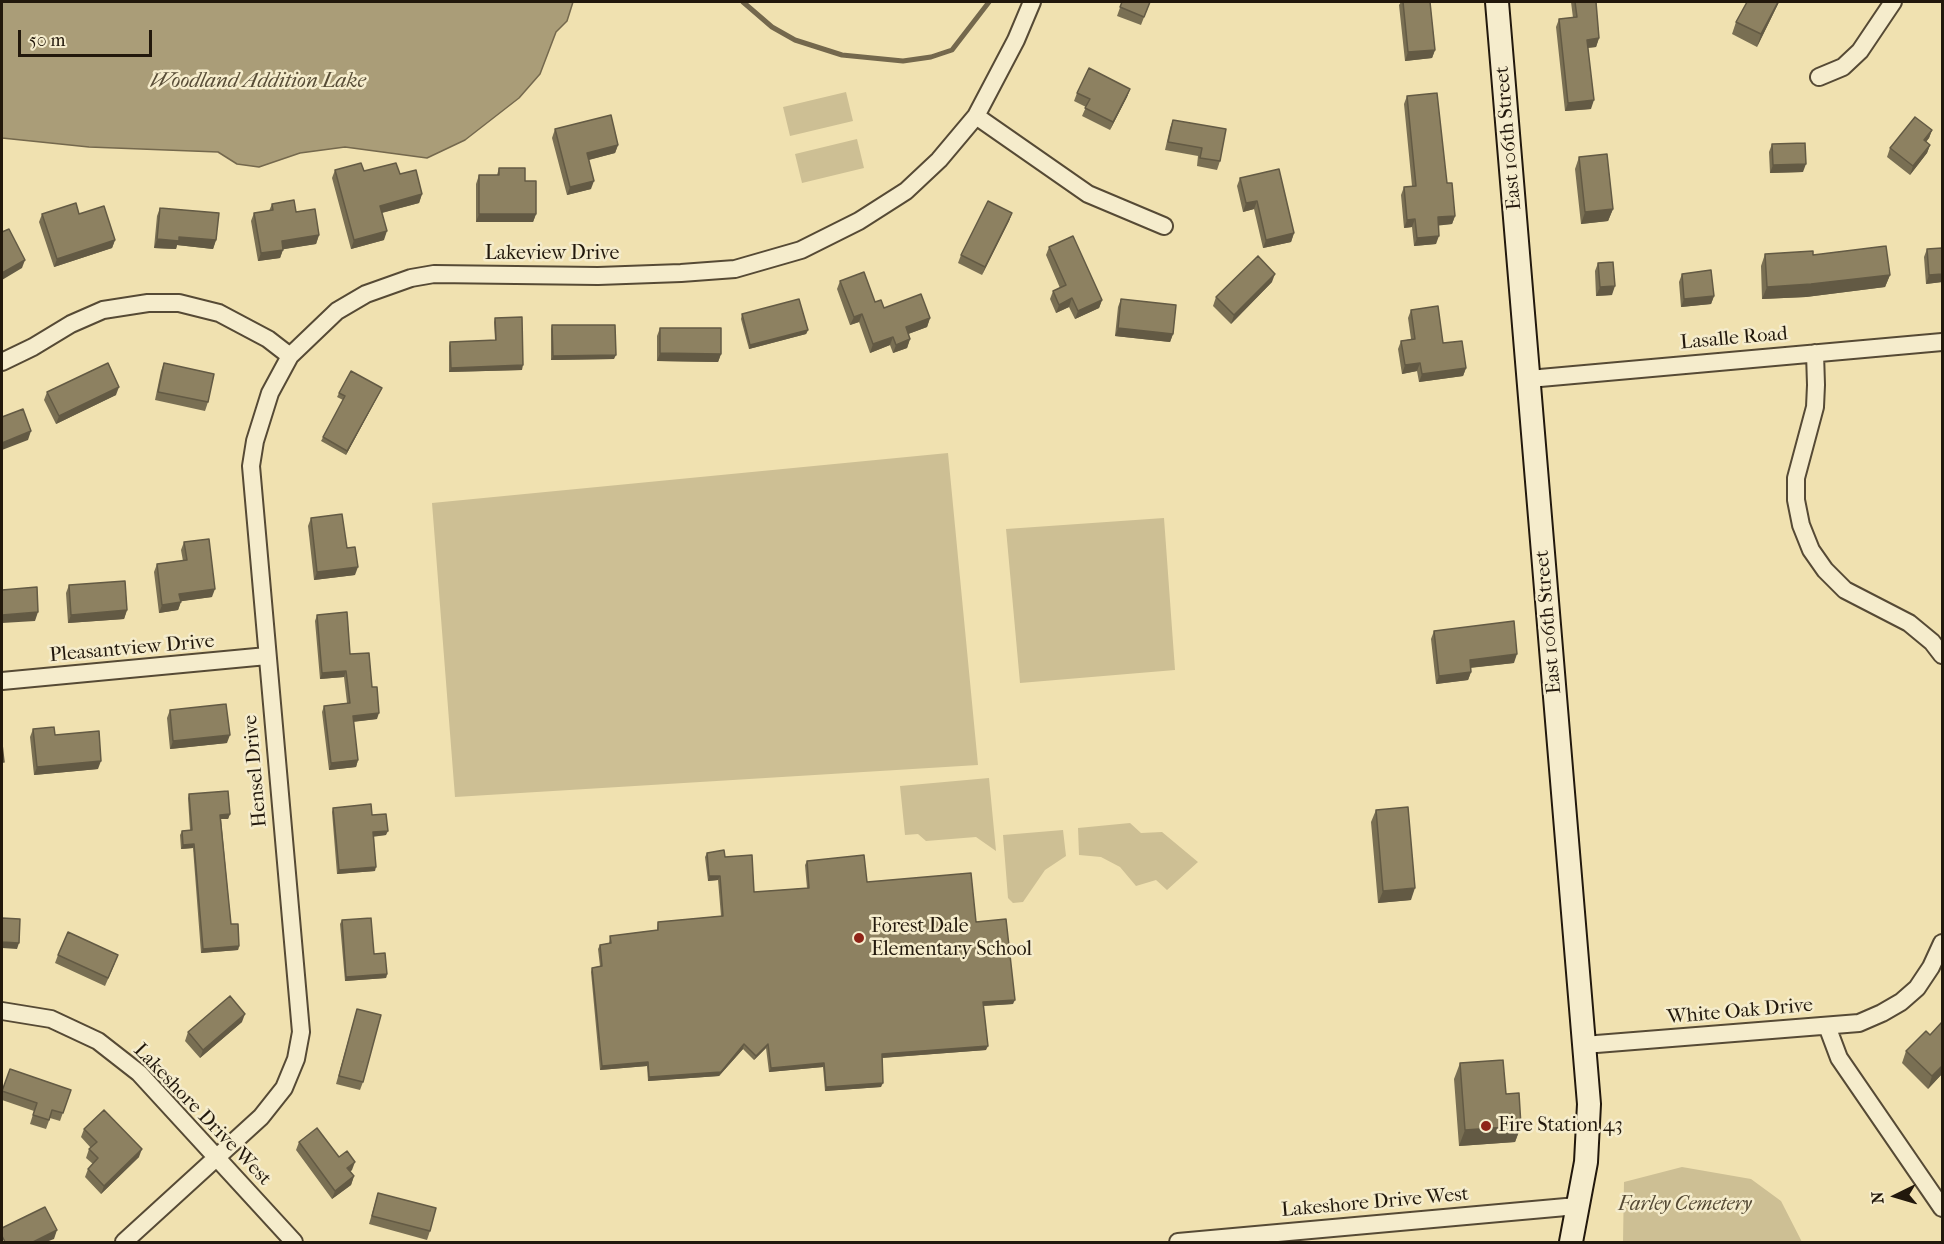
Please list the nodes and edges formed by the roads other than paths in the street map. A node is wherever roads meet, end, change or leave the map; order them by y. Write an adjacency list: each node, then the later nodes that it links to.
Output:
1 (1032, 2): 5 (street, Lakeview Drive)
2 (1497, 2): 11 (street, East 106th Street)
3 (1893, 2): 4 (street)
4 (1819, 77)
5 (976, 116): 6 (street); 9 (street, Lakeview Drive)
6 (1164, 226)
7 (1942, 342): 8 (street, Lasalle Road)
8 (1815, 353): 11 (street, Lasalle Road); 12 (street)
9 (290, 356): 10 (street); 13 (street, Hensel Drive)
10 (2, 362)
11 (1529, 379): 18 (street, East 106th Street)
12 (1942, 655)
13 (267, 656): 14 (street, Pleasantview Drive); 19 (street, Hensel Drive)
14 (2, 681)
15 (1942, 943): 17 (street)
16 (2, 1011): 19 (street, Lakeshore Drive West)
17 (1827, 1026): 18 (street, White Oak Drive); 21 (street, White Oak Drive)
18 (1584, 1045): 20 (street, East 106th Street)
19 (215, 1158): 22 (street, Hensel Drive); 23 (street, Lakeshore Drive West)
20 (1577, 1206): 24 (street, Lakeshore Drive West); 25 (street, East 106th Street)
21 (1942, 1208)
22 (124, 1242)
23 (294, 1242)
24 (1178, 1242)
25 (1571, 1242)

